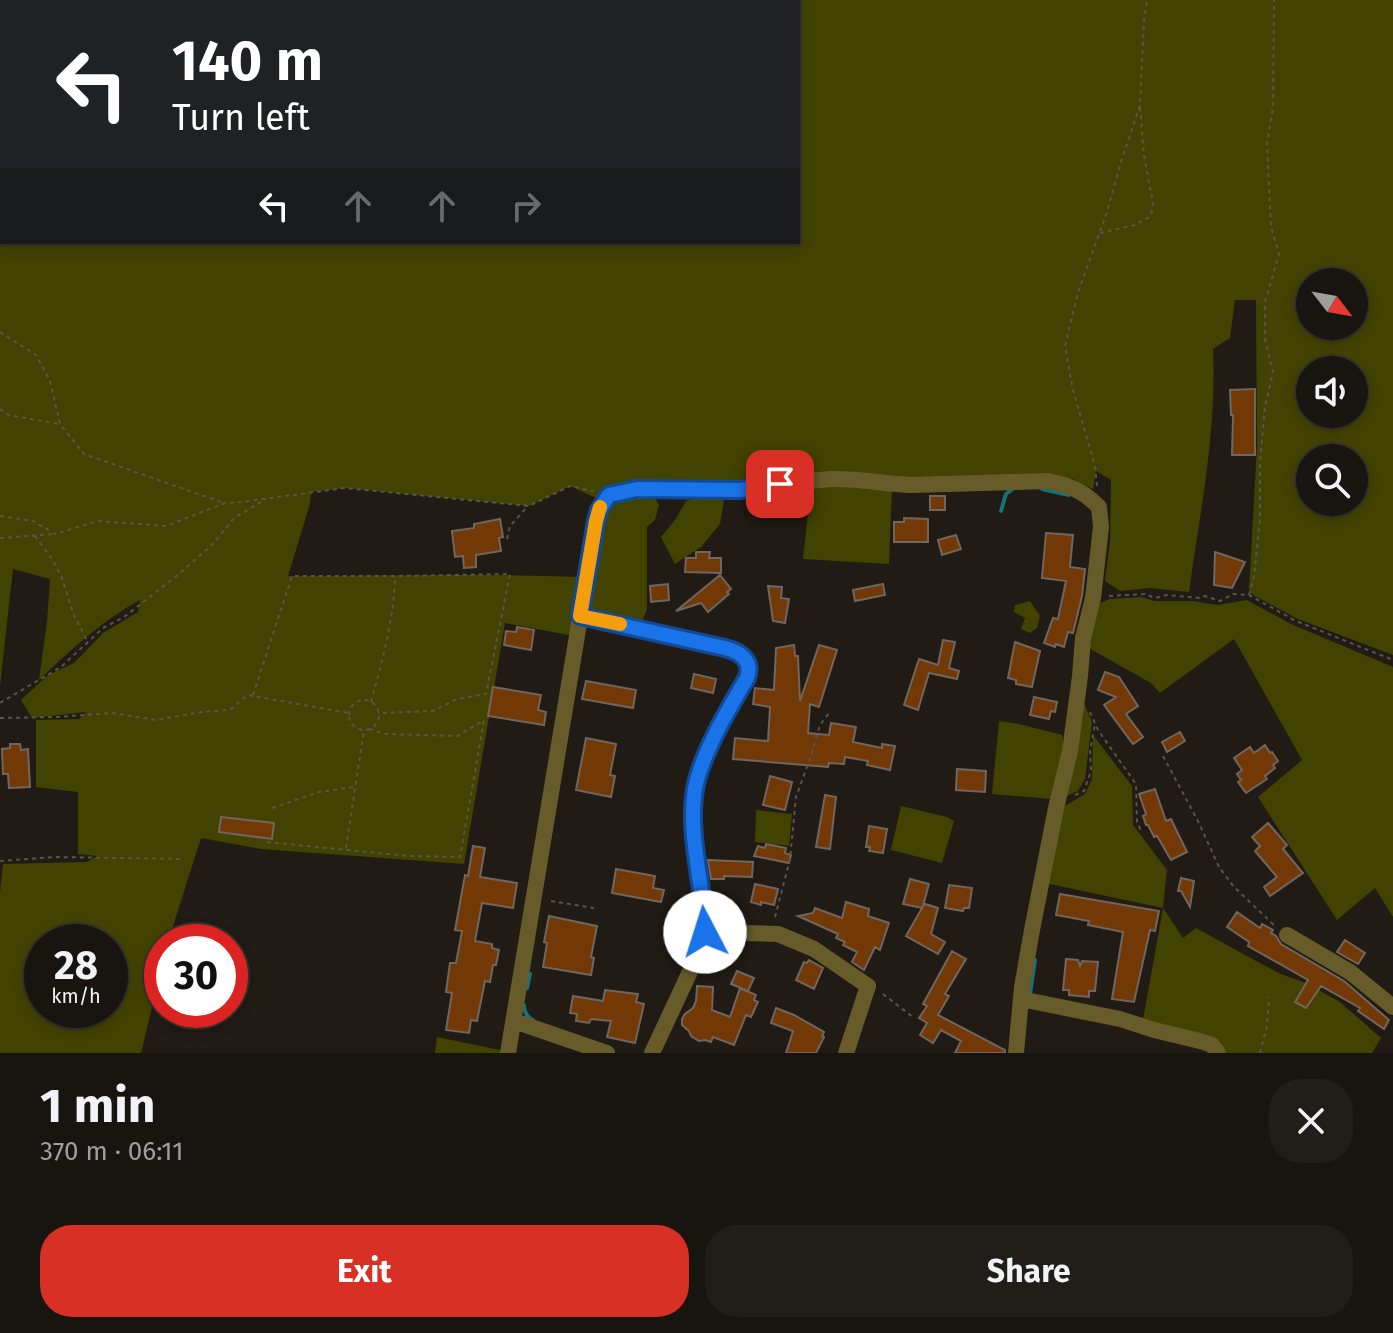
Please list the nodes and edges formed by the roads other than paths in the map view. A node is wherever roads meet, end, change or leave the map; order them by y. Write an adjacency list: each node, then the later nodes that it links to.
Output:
1 (580, 616): 2 (street); 4 (street); 6 (street)
2 (705, 932): 9 (street); 10 (street)
3 (1287, 935): 5 (street)
4 (1021, 999): 11 (street); 12 (street)
5 (1393, 1007)
6 (514, 1021): 7 (street); 8 (street)
7 (508, 1053)
8 (607, 1053)
9 (652, 1053)
10 (846, 1053)
11 (1016, 1053)
12 (1218, 1053)

